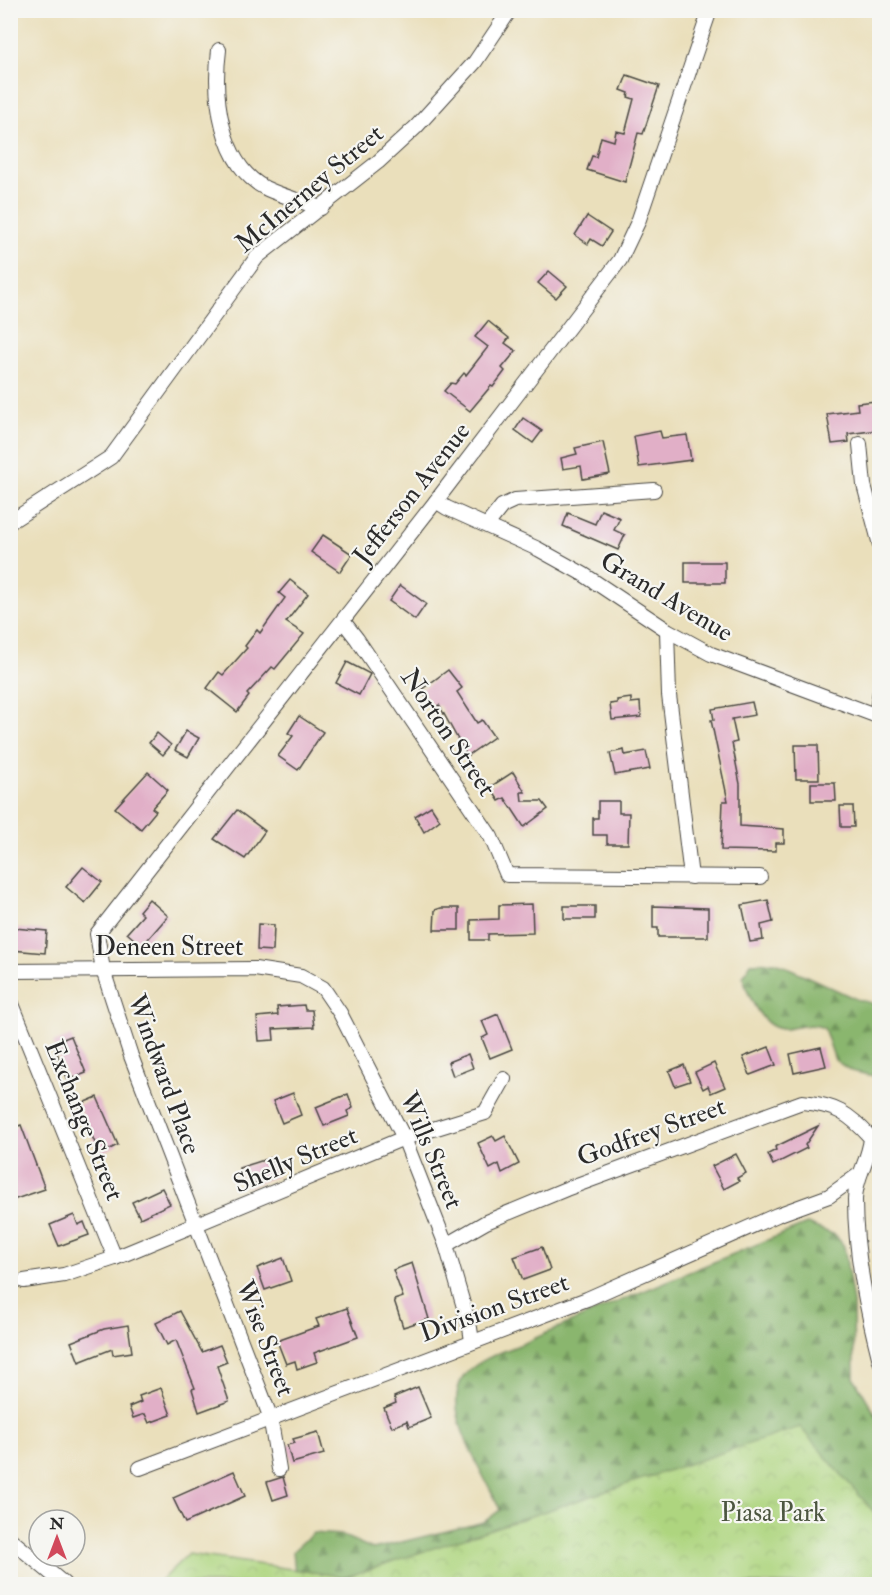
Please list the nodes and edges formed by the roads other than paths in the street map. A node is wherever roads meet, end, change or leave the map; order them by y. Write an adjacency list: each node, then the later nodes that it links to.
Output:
1 (510, 10): 4 (street, McInerney Street)
2 (710, 10): 7 (street, Jefferson Avenue)
3 (219, 50): 4 (street)
4 (321, 208): 8 (street, McInerney Street)
5 (860, 444): 10 (street)
6 (654, 490): 9 (street)
7 (436, 501): 9 (street, Grand Avenue); 11 (street, Jefferson Avenue)
8 (10, 522)
9 (487, 525): 12 (street, Grand Avenue)
10 (879, 545)
11 (343, 621): 15 (street, Norton Street); 17 (street, Jefferson Avenue)
12 (667, 630): 14 (street, Grand Avenue); 15 (street)
13 (879, 691): 14 (street)
14 (878, 716)
15 (691, 877): 16 (street)
16 (760, 877)
17 (103, 970): 18 (street, Deneen Street); 19 (street, Deneen Street); 25 (street, Windward Place)
18 (10, 971)
19 (323, 988): 23 (street, Wills Street)
20 (10, 999): 27 (street, Exchange Street)
21 (504, 1079): 23 (street, Shelly Street)
22 (875, 1137): 24 (street, Godfrey Street); 26 (street, Godfrey Street)
23 (404, 1138): 25 (street, Shelly Street); 26 (street, Wills Street)
24 (857, 1176): 29 (street, Division Street); 30 (street, Godfrey Street)
25 (197, 1227): 27 (street, Shelly Street); 31 (street, Wise Street)
26 (446, 1245): 29 (street, Wills Street)
27 (116, 1258): 28 (street, Shelly Street)
28 (24, 1281)
29 (471, 1341): 31 (street, Division Street)
30 (879, 1362)
31 (270, 1416): 32 (street, Division Street); 33 (street, Wise Street)
32 (140, 1468)
33 (279, 1469)
34 (10, 1539): 35 (street)
35 (64, 1584)

